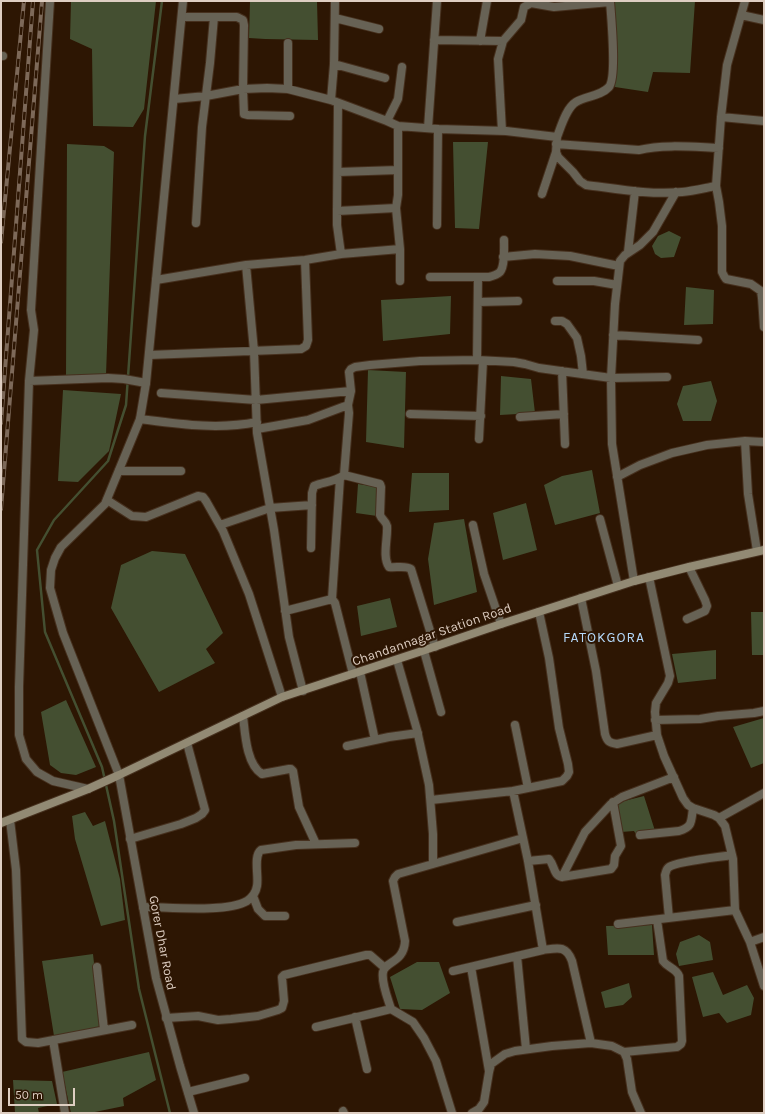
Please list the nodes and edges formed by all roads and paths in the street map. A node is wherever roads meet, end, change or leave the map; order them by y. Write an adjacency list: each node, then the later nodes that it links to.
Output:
1 (50, 1): 75 (street)
2 (183, 1): 10 (street, Gorer Dhar Road)
3 (336, 1): 12 (street)
4 (437, 1): 15 (street)
5 (487, 1): 16 (street)
6 (745, 1): 9 (street)
7 (610, 2): 8 (street); 35 (street)
8 (550, 4): 17 (street)
9 (741, 15): 13 (street); 28 (street)
10 (182, 17): 11 (street); 25 (street, Gorer Dhar Road)
11 (214, 17): 22 (street); 24 (street)
12 (335, 18): 14 (street); 19 (street)
13 (764, 20)
14 (379, 29)
15 (434, 40): 16 (street); 32 (street)
16 (480, 41): 17 (street)
17 (503, 41): 34 (street)
18 (288, 43): 23 (street)
19 (334, 64): 21 (street); 26 (street)
20 (402, 67): 29 (street)
21 (385, 78)
22 (242, 89): 23 (street); 24 (street); 27 (street)
23 (288, 89): 26 (street)
24 (206, 96): 25 (street); 45 (street)
25 (174, 99): 57 (street, Gorer Dhar Road)
26 (335, 102): 29 (street); 38 (street)
27 (290, 116)
28 (721, 118): 30 (street); 36 (street)
29 (387, 121): 31 (street)
30 (764, 121)
31 (398, 126): 32 (street); 37 (street)
32 (428, 128): 33 (street)
33 (438, 129): 34 (street); 46 (street)
34 (502, 131): 35 (street)
35 (556, 144): 36 (street); 40 (street); 42 (street)
36 (719, 148): 39 (street)
37 (398, 170): 38 (street); 43 (street)
38 (338, 172): 44 (street)
39 (716, 186): 41 (street); 61 (street)
40 (635, 191): 41 (street); 49 (street)
41 (676, 192): 49 (street)
42 (542, 194)
43 (396, 208): 44 (street); 48 (street)
44 (337, 211): 50 (street)
45 (196, 223)
46 (437, 225)
47 (504, 240): 51 (street)
48 (400, 249): 50 (street); 58 (street)
49 (628, 252): 54 (street)
50 (341, 254): 52 (street)
51 (504, 257): 54 (street); 56 (street)
52 (305, 260): 53 (street); 68 (street)
53 (246, 265): 57 (street); 68 (street)
54 (619, 266): 60 (street)
55 (430, 277): 56 (street)
56 (478, 277): 63 (street)
57 (156, 280): 69 (street, Gorer Dhar Road)
58 (400, 281)
59 (557, 281): 60 (street)
60 (617, 285): 66 (street)
61 (762, 290): 65 (street)
62 (518, 301): 63 (street)
63 (478, 302): 70 (street)
64 (555, 321): 72 (street)
65 (764, 327)
66 (613, 335): 67 (street); 74 (street)
67 (698, 340)
68 (254, 351): 69 (street); 79 (street)
69 (149, 354): 76 (street, Gorer Dhar Road)
70 (480, 361): 71 (street); 77 (street); 83 (street)
71 (562, 371): 72 (street); 82 (street)
72 (583, 374): 74 (street)
73 (667, 377): 74 (street)
74 (611, 378): 94 (street)
75 (29, 381): 76 (street); 132 (street)
76 (146, 383): 85 (street, Gorer Dhar Road)
77 (351, 391): 79 (street); 80 (street)
78 (162, 393): 79 (street)
79 (256, 400): 86 (street)
80 (348, 405): 86 (street); 93 (street)
81 (410, 414): 83 (street)
82 (564, 414): 84 (street); 90 (street)
83 (481, 416): 87 (street)
84 (520, 417)
85 (140, 419): 86 (street); 91 (street, Gorer Dhar Road)
86 (257, 426): 97 (street)
87 (479, 439)
88 (745, 441): 89 (street); 94 (street); 102 (street)
89 (764, 442)
90 (565, 444)
91 (119, 471): 92 (street); 95 (street, Gorer Dhar Road)
92 (181, 472)
93 (342, 477): 96 (street); 108 (street); 113 (street)
94 (617, 477): 105 (street)
95 (107, 500): 99 (street); 129 (street, Gorer Dhar Road)
96 (312, 505): 97 (street); 101 (street)
97 (270, 508): 99 (street); 109 (street)
98 (600, 519): 106 (street)
99 (220, 525): 118 (street)
100 (473, 525): 112 (street)
101 (311, 548)
102 (760, 550): 103 (main road, Chandannagar Station Road)
103 (690, 567): 104 (main road, Chandannagar Station Road); 111 (street)
104 (649, 577): 105 (main road, Chandannagar Station Road); 122 (street)
105 (634, 581): 106 (main road, Chandannagar Station Road)
106 (618, 586): 107 (main road, Chandannagar Station Road)
107 (581, 598): 110 (main road, Chandannagar Station Road); 125 (street)
108 (332, 599): 109 (street); 116 (street)
109 (285, 611): 117 (street)
110 (539, 612): 112 (main road, Chandannagar Station Road); 131 (street)
111 (687, 619)
112 (501, 624): 113 (main road, Chandannagar Station Road)
113 (435, 647): 114 (main road, Chandannagar Station Road)
114 (424, 651): 115 (main road, Chandannagar Station Road); 120 (street)
115 (397, 660): 116 (main road, Chandannagar Station Road); 124 (street)
116 (357, 673): 117 (main road, Chandannagar Station Road); 126 (street)
117 (303, 690): 118 (main road, Chandannagar Station Road)
118 (282, 697): 121 (main road, Chandannagar Station Road)
119 (764, 711): 122 (street)
120 (441, 712)
121 (243, 716): 127 (main road, Chandannagar Station Road); 145 (street)
122 (655, 720): 125 (street)
123 (515, 725): 131 (street)
124 (418, 733): 126 (street); 135 (street)
125 (657, 735): 130 (street)
126 (375, 740): 128 (street)
127 (187, 743): 129 (main road, Chandannagar Station Road); 143 (street)
128 (347, 746)
129 (115, 777): 132 (main road, Chandannagar Station Road); 143 (street, Gorer Dhar Road)
130 (674, 777): 136 (street); 137 (street)
131 (528, 788): 133 (street)
132 (88, 789): 139 (main road, Chandannagar Station Road)
133 (513, 791): 135 (street); 142 (street)
134 (764, 793): 138 (street)
135 (431, 800): 148 (street)
136 (613, 802): 149 (street); 149 (street)
137 (693, 808): 138 (street); 141 (street)
138 (719, 818): 146 (street)
139 (10, 820): 140 (main road, Chandannagar Station Road); 174 (street)
140 (1, 823)
141 (640, 835)
142 (523, 838): 147 (street); 148 (street)
143 (130, 839): 152 (street, Gorer Dhar Road)
144 (354, 843): 145 (street)
145 (316, 844): 150 (street)
146 (732, 855): 153 (street); 155 (street)
147 (528, 861): 149 (street); 151 (street)
148 (433, 864): 165 (street)
149 (562, 877)
150 (253, 896): 152 (street); 154 (street)
151 (536, 905): 157 (street); 161 (street)
152 (143, 907): 169 (street, Gorer Dhar Road)
153 (735, 910): 155 (street); 160 (street)
154 (285, 916)
155 (669, 918): 156 (street)
156 (657, 920): 158 (street); 177 (street)
157 (457, 922)
158 (618, 924)
159 (764, 937): 160 (street)
160 (750, 942): 167 (street)
161 (543, 950): 162 (street); 175 (street)
162 (517, 956): 164 (street); 176 (street)
163 (98, 967): 173 (street)
164 (471, 967): 166 (street); 179 (street)
165 (385, 968): 168 (street); 169 (street)
166 (453, 971)
167 (764, 986)
168 (391, 1009): 170 (street); 184 (street)
169 (166, 1018): 181 (street, Gorer Dhar Road)
170 (355, 1018): 172 (street); 178 (street)
171 (132, 1025): 173 (street)
172 (316, 1027)
173 (104, 1030): 174 (street)
174 (53, 1040): 182 (street)
175 (591, 1042): 176 (street); 177 (street)
176 (526, 1050): 179 (street)
177 (624, 1052): 186 (street)
178 (367, 1069)
179 (489, 1072): 185 (street)
180 (244, 1078): 181 (street)
181 (188, 1092): 183 (street, Gorer Dhar Road)
182 (65, 1113)
183 (194, 1113)
184 (452, 1113)
185 (472, 1113)
186 (641, 1113)

